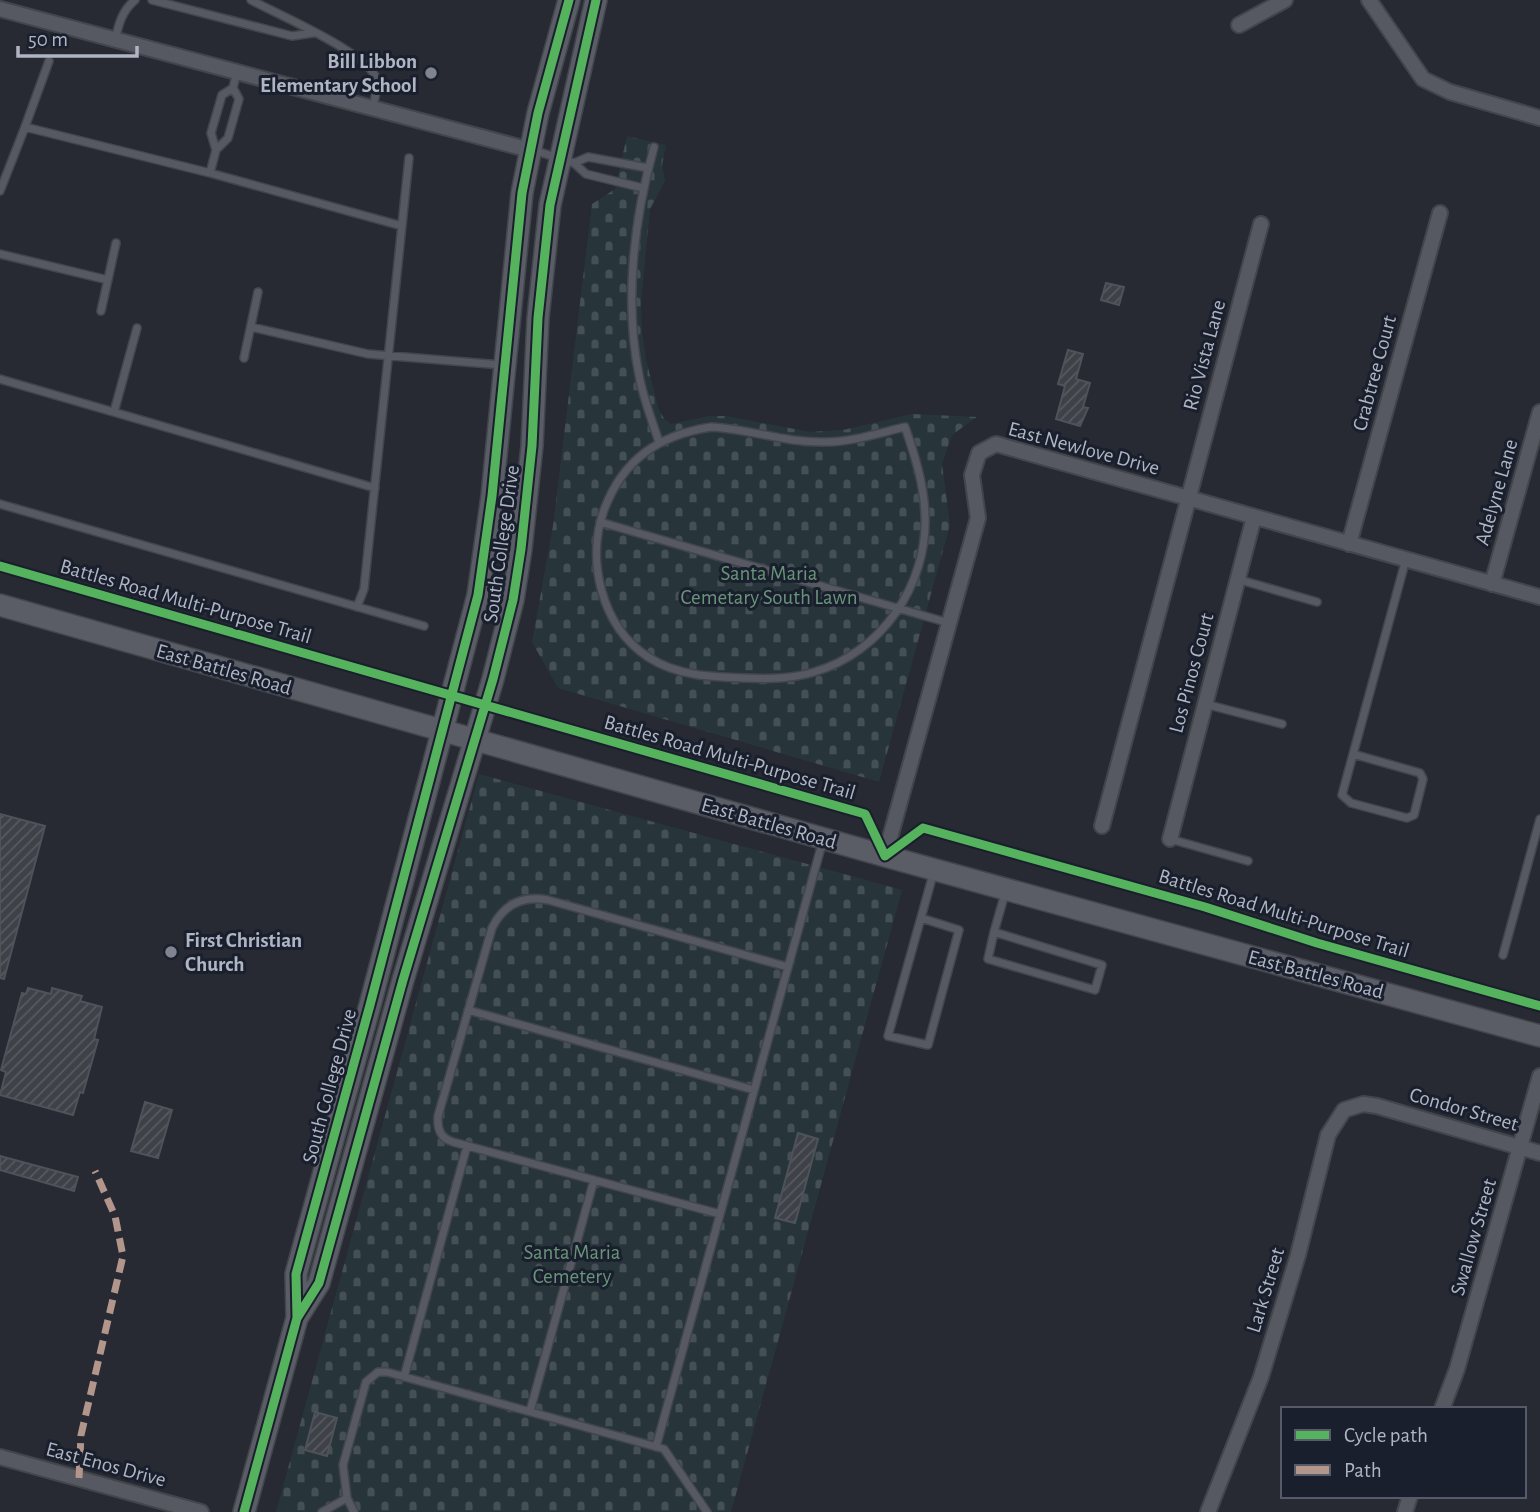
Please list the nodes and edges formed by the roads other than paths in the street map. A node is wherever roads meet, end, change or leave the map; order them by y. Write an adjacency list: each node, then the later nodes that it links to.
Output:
1 (135, 0): 11 (lane)
2 (152, 0): 10 (lane)
3 (251, 0): 10 (lane)
4 (569, 0): 20 (street, South College Drive)
5 (596, 0): 22 (street, South College Drive)
6 (1285, 0): 9 (street)
7 (1369, 0): 16 (street)
8 (0, 9): 11 (street)
9 (1239, 25)
10 (314, 33): 15 (lane)
11 (115, 40): 13 (street)
12 (49, 61): 17 (lane)
13 (237, 72): 14 (lane); 15 (street)
14 (233, 88): 19 (lane); 19 (lane)
15 (373, 107): 20 (street)
16 (1540, 118)
17 (25, 127): 24 (lane); 26 (lane)
18 (654, 146): 23 (lane)
19 (216, 150): 24 (lane)
20 (530, 150): 22 (lane); 39 (street, South College Drive)
21 (409, 158): 29 (lane)
22 (567, 161): 23 (lane); 25 (lane); 63 (street, South College Drive)
23 (648, 168): 25 (lane)
24 (210, 173): 29 (lane)
25 (643, 188): 43 (lane)
26 (0, 191)
27 (1440, 213): 49 (street, Crabtree Court)
28 (1261, 224): 45 (street, Rio Vista Lane)
29 (402, 226): 37 (lane)
30 (116, 243): 32 (lane)
31 (0, 254): 32 (lane)
32 (108, 280): 34 (lane)
33 (258, 292): 35 (lane)
34 (100, 311)
35 (250, 327): 37 (lane); 38 (lane)
36 (137, 328): 41 (lane)
37 (389, 355): 39 (lane); 44 (lane)
38 (244, 358)
39 (505, 365): 62 (street, South College Drive)
40 (0, 379): 41 (lane)
41 (114, 412): 44 (lane)
42 (1540, 412): 52 (street, Adelyne Lane)
43 (659, 442): 48 (lane); 57 (lane)
44 (375, 488): 56 (lane)
45 (1188, 498): 47 (street, East Newlove Drive); 58 (street, East Newlove Drive); 66 (street, Rio Vista Lane)
46 (0, 504): 56 (lane)
47 (1254, 517): 49 (street, East Newlove Drive); 51 (street, Los Pinos Court)
48 (600, 522): 57 (lane); 57 (lane)
49 (1349, 544): 50 (street, East Newlove Drive)
50 (1406, 559): 52 (street, East Newlove Drive); 64 (lane)
51 (1237, 579): 54 (lane); 60 (street, Los Pinos Court)
52 (1492, 584): 53 (street, East Newlove Drive)
53 (1540, 597)
54 (1317, 602)
55 (0, 605): 62 (street, East Battles Road)
56 (357, 607): 59 (lane)
57 (900, 608): 58 (lane)
58 (949, 623): 69 (street, East Newlove Drive)
59 (424, 626)
60 (1204, 703): 61 (lane); 68 (street, Los Pinos Court)
61 (1282, 724)
62 (441, 730): 63 (street, East Battles Road); 87 (street, South College Drive)
63 (475, 740): 67 (street, East Battles Road); 87 (street, South College Drive)
64 (1353, 754): 64 (lane)
65 (1540, 819): 75 (lane)
66 (1102, 827)
67 (824, 839): 69 (street, East Battles Road); 76 (lane)
68 (1170, 839): 70 (lane)
69 (885, 856): 71 (street, East Battles Road)
70 (1248, 861)
71 (935, 870): 72 (street, East Battles Road); 73 (lane)
72 (1006, 890): 74 (lane); 78 (street, East Battles Road)
73 (921, 918): 73 (lane)
74 (994, 932): 74 (lane)
75 (1503, 955)
76 (788, 967): 77 (lane); 80 (lane)
77 (468, 1010): 80 (lane); 82 (lane)
78 (1540, 1037)
79 (1540, 1076): 83 (street, Swallow Street)
80 (754, 1090): 86 (lane)
81 (1377, 1106): 83 (street, Condor Street); 99 (street, Lark Street)
82 (467, 1146): 85 (lane); 88 (lane)
83 (1520, 1147): 84 (street, Condor Street); 89 (street, Swallow Street)
84 (1540, 1153)
85 (594, 1180): 86 (lane); 90 (lane)
86 (720, 1214): 91 (lane)
87 (297, 1318): 95 (street, South College Drive)
88 (404, 1377): 90 (lane); 93 (lane)
89 (1443, 1407)
90 (530, 1411): 91 (lane)
91 (656, 1447): 98 (lane)
92 (0, 1457): 94 (street, East Enos Drive)
93 (346, 1498): 96 (lane); 97 (lane)
94 (201, 1512)
95 (244, 1512)
96 (322, 1512)
97 (354, 1512)
98 (707, 1512)
99 (1208, 1512)

